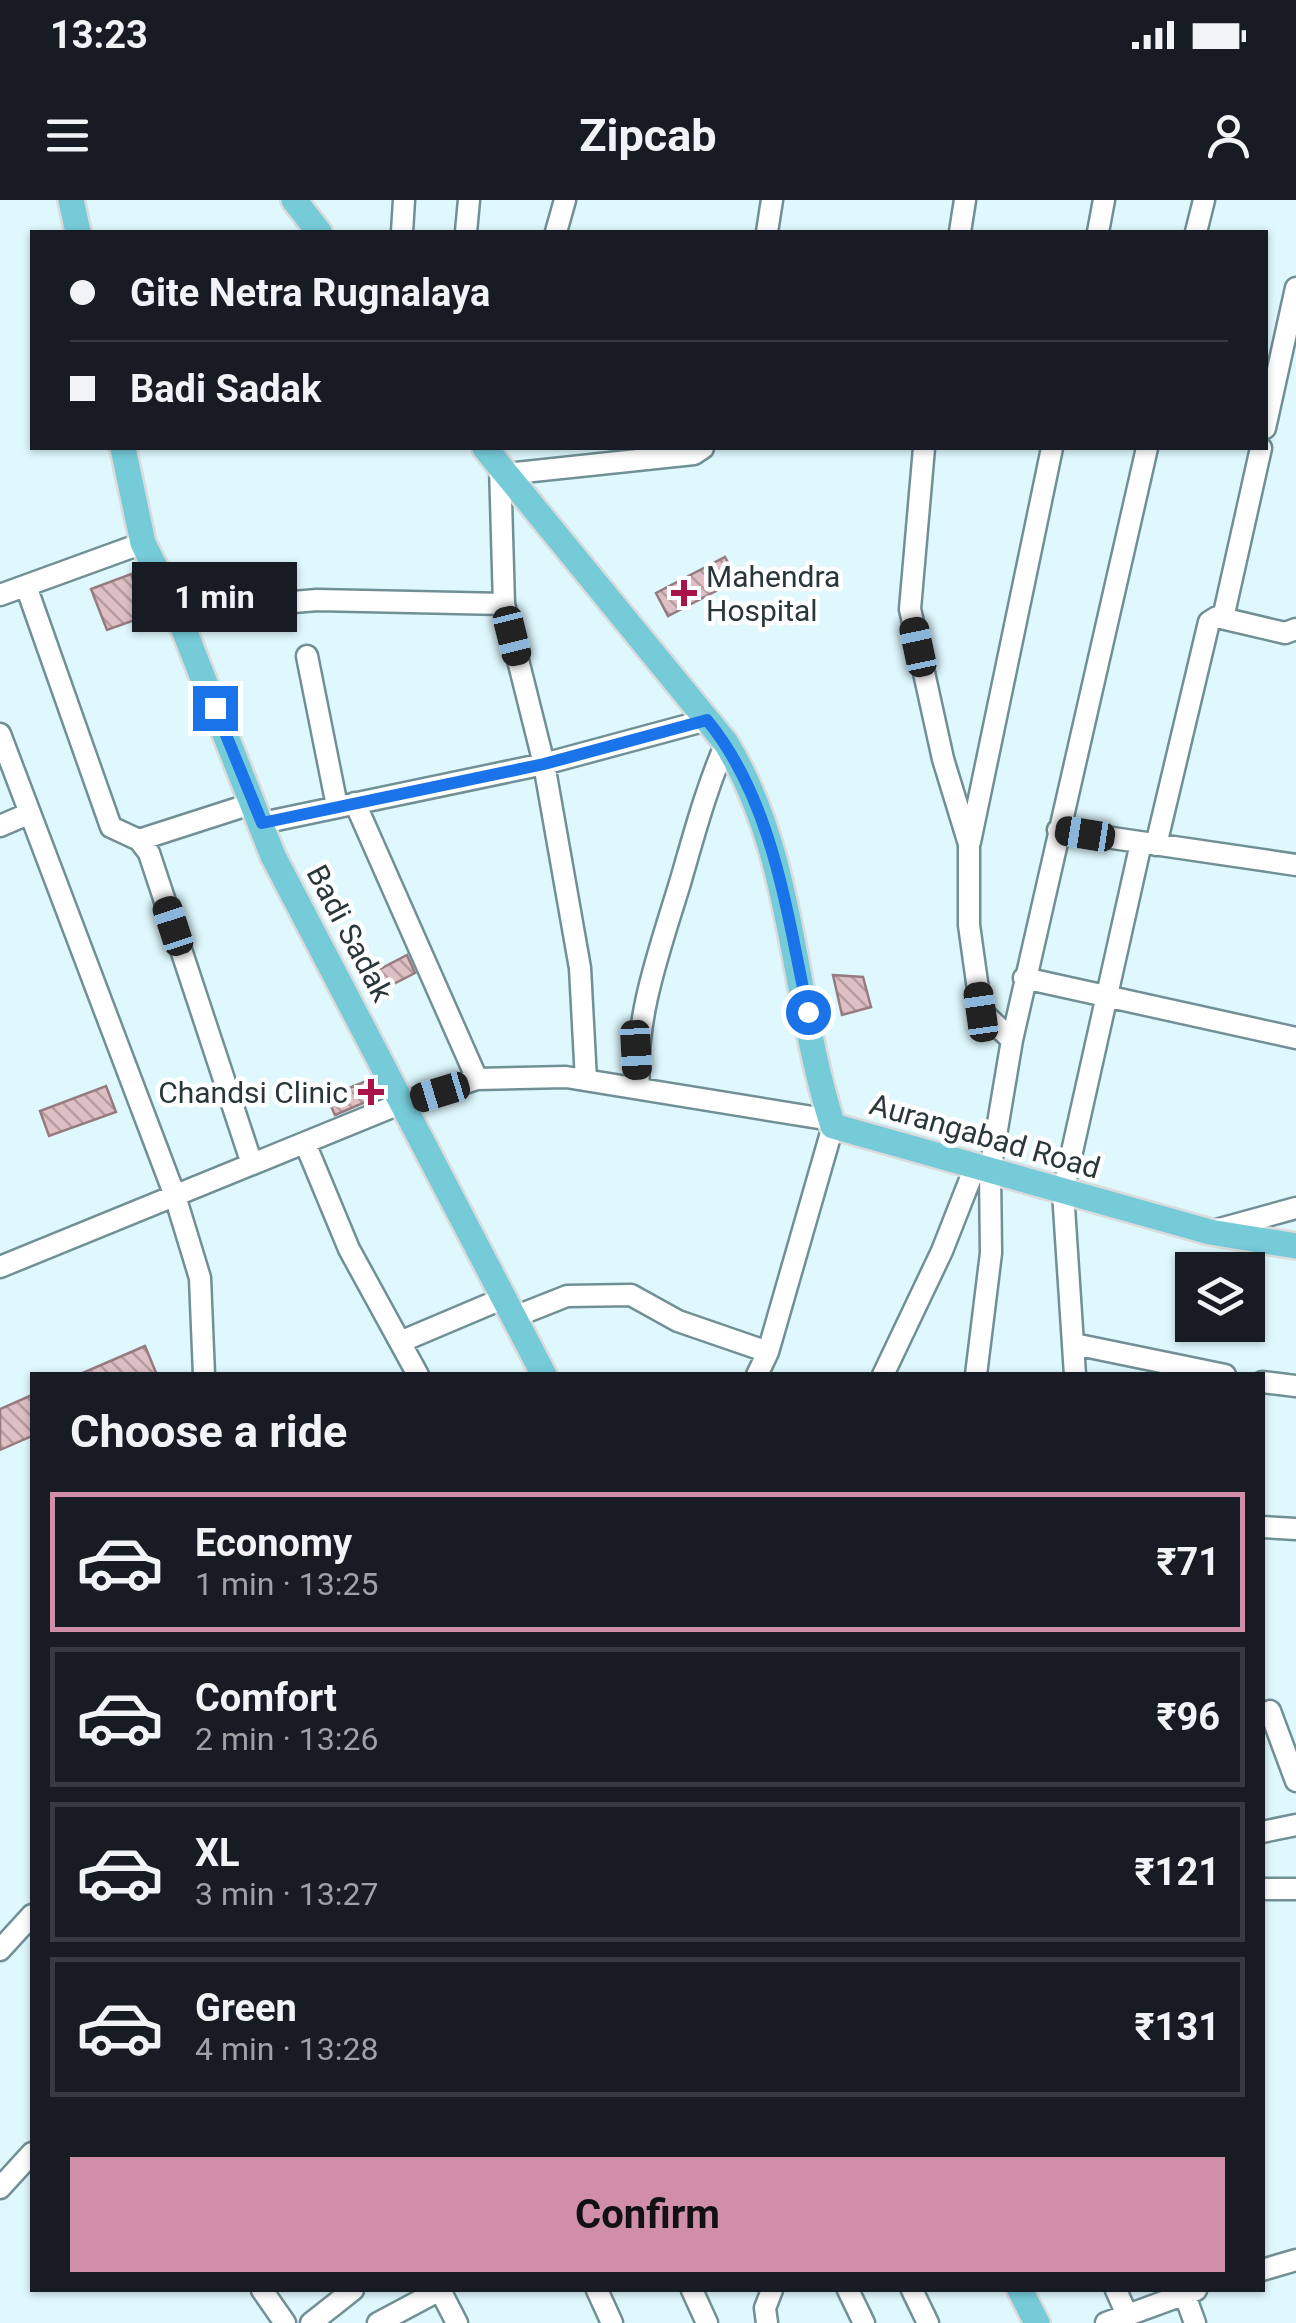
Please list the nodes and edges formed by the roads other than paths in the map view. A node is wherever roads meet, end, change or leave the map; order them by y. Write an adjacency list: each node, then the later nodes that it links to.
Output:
1 (71, 200): 10 (main road)
2 (294, 200): 11 (main road)
3 (404, 200): 12 (street)
4 (469, 200): 13 (street)
5 (565, 200): 14 (street)
6 (772, 200): 15 (street)
7 (965, 200): 16 (street)
8 (1104, 200): 17 (street)
9 (1204, 200): 18 (street)
10 (78, 230)
11 (318, 230)
12 (402, 230)
13 (466, 230)
14 (557, 230)
15 (767, 230)
16 (960, 230)
17 (1098, 230)
18 (1196, 230)
19 (1296, 288): 20 (street)
20 (1268, 414)
21 (123, 450): 28 (main road, Badi Sadak)
22 (701, 450): 27 (street)
23 (924, 450): 46 (street)
24 (1052, 450): 46 (street)
25 (1147, 450): 44 (street)
26 (1260, 450): 33 (street)
27 (497, 463): 31 (street); 36 (main road, Aurangabad Road)
28 (143, 543): 29 (street); 32 (main road, Badi Sadak)
29 (26, 586): 30 (street); 45 (street)
30 (0, 596)
31 (504, 604): 32 (street); 39 (street)
32 (177, 612): 41 (main road, Badi Sadak)
33 (1223, 618): 34 (street); 47 (street)
34 (1296, 629)
35 (307, 656): 40 (street)
36 (707, 720): 38 (main road, Aurangabad Road); 39 (street)
37 (0, 734): 42 (street)
38 (726, 743): 55 (street); 57 (main road, Aurangabad Road)
39 (544, 764): 40 (street); 54 (street)
40 (346, 804): 41 (street); 53 (street)
41 (258, 813): 45 (street); 56 (main road, Badi Sadak)
42 (30, 814): 43 (street); 62 (street)
43 (0, 826)
44 (1058, 830): 47 (street); 49 (street)
45 (139, 840): 59 (street)
46 (969, 844): 52 (street)
47 (1148, 844): 48 (street); 50 (street)
48 (1296, 865)
49 (1024, 978): 50 (street); 52 (street)
50 (1106, 995): 51 (street); 61 (street)
51 (1296, 1038)
52 (1012, 1040): 60 (street)
53 (477, 1080): 54 (street); 56 (street)
54 (586, 1080): 55 (street)
55 (639, 1087): 57 (street)
56 (402, 1103): 58 (street); 67 (main road, Badi Sadak)
57 (832, 1123): 60 (main road, Aurangabad Road); 70 (street)
58 (305, 1143): 59 (street); 68 (street)
59 (252, 1164): 62 (street)
60 (982, 1169): 61 (main road, Aurangabad Road); 75 (street); 76 (street)
61 (1063, 1192): 64 (main road, Aurangabad Road); 69 (street)
62 (175, 1196): 66 (street); 71 (street)
63 (1296, 1208): 64 (street)
64 (1210, 1232): 65 (main road, Aurangabad Road)
65 (1296, 1246)
66 (0, 1268)
67 (509, 1308): 68 (street); 70 (street); 73 (main road, Badi Sadak)
68 (400, 1342): 72 (street)
69 (1074, 1344): 77 (street); 78 (street)
70 (768, 1352): 74 (street)
71 (204, 1372)
72 (416, 1372)
73 (542, 1372)
74 (759, 1372)
75 (884, 1372)
76 (976, 1372)
77 (1075, 1372)
78 (1210, 1372)
79 (1265, 1382): 80 (street)
80 (1296, 1386)
81 (1265, 1526): 82 (street)
82 (1296, 1529)
83 (1270, 1711): 84 (street)
84 (1296, 1782)
85 (1296, 1825): 86 (street)
86 (1265, 1831)
87 (1265, 1889): 88 (street)
88 (1296, 1889)
89 (30, 1917): 90 (street)
90 (0, 1950)
91 (30, 2155): 92 (street)
92 (0, 2188)
93 (1296, 2260): 94 (street)
94 (1265, 2269)
95 (263, 2292): 109 (street)
96 (350, 2292): 110 (street)
97 (436, 2292): 111 (street)
98 (441, 2292): 112 (street)
99 (599, 2292): 113 (street)
100 (693, 2292): 114 (street)
101 (771, 2292): 115 (street)
102 (849, 2292): 116 (street)
103 (913, 2292): 117 (street)
104 (1021, 2292): 118 (main road)
105 (1117, 2292): 108 (street)
106 (1185, 2292): 108 (street)
107 (1188, 2292): 120 (street)
108 (1127, 2315): 119 (street)
109 (286, 2323)
110 (310, 2323)
111 (378, 2323)
112 (457, 2323)
113 (612, 2323)
114 (707, 2323)
115 (767, 2323)
116 (864, 2323)
117 (928, 2323)
118 (1037, 2323)
119 (1106, 2323)
120 (1195, 2323)

